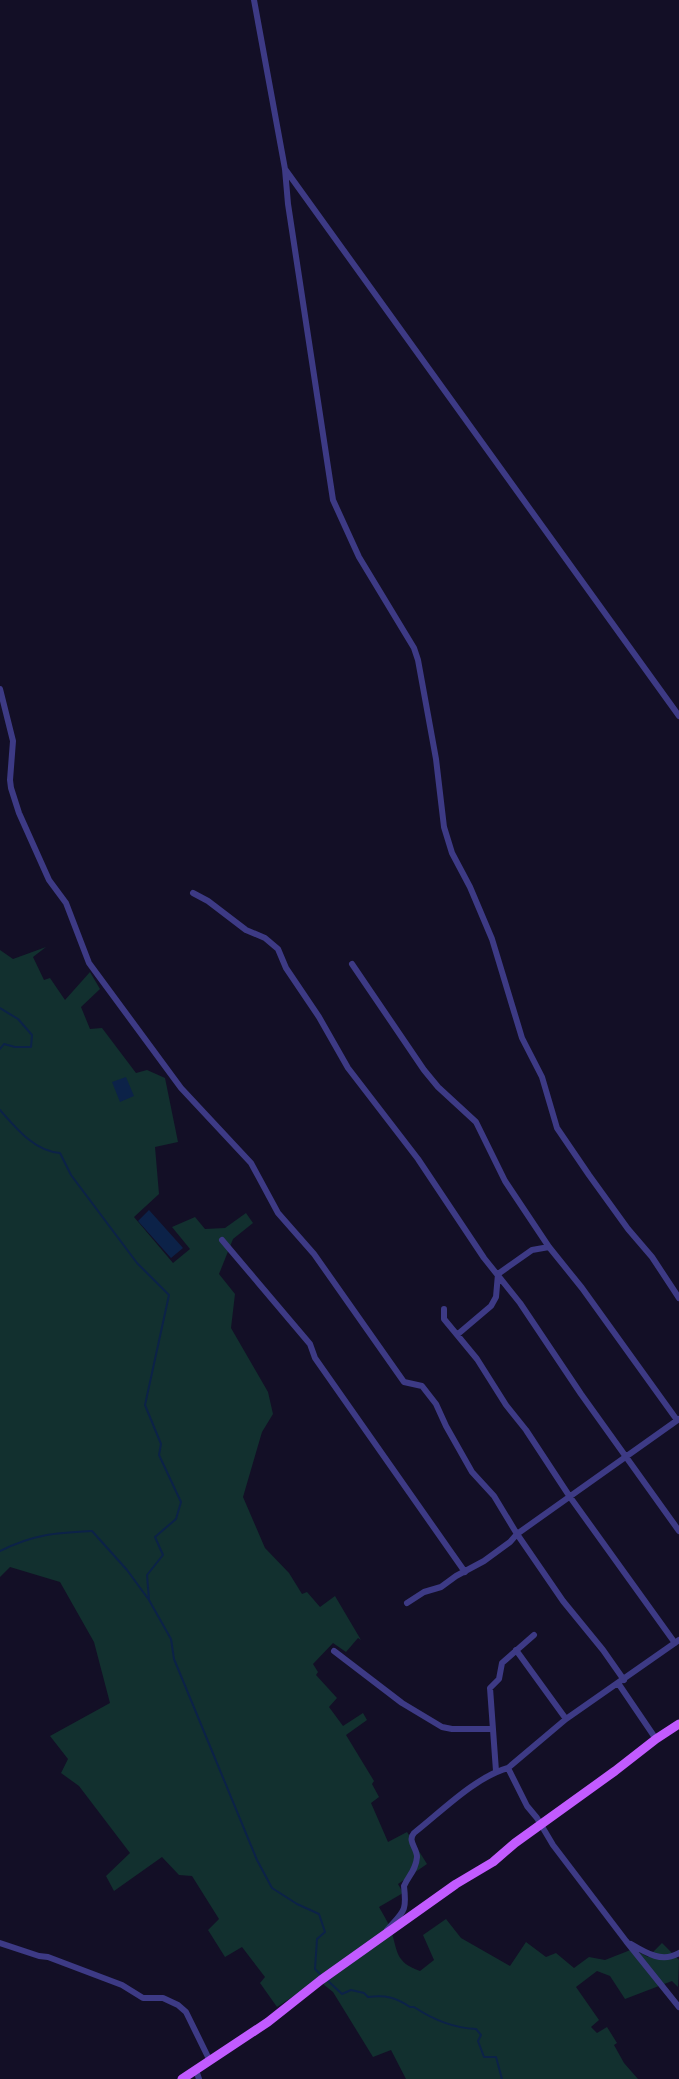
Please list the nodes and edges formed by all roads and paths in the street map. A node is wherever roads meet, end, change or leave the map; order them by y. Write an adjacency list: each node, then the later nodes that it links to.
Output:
1 (254, 0): 2 (street)
2 (285, 169): 4 (street); 10 (street)
3 (0, 688): 17 (street)
4 (679, 716)
5 (193, 893): 9 (street)
6 (352, 964): 8 (street)
7 (222, 1240): 18 (street)
8 (550, 1247): 9 (street); 13 (street)
9 (498, 1274): 12 (street); 14 (street)
10 (679, 1298)
11 (444, 1309): 12 (street)
12 (458, 1334): 15 (street)
13 (678, 1420): 14 (street)
14 (626, 1456): 15 (street); 16 (street)
15 (570, 1497): 17 (street); 21 (street)
16 (679, 1531)
17 (518, 1534): 18 (street); 24 (street)
18 (465, 1572): 19 (street)
19 (407, 1603)
20 (534, 1635): 22 (street)
21 (677, 1641): 24 (street)
22 (516, 1650): 25 (street); 27 (street)
23 (334, 1651): 27 (street)
24 (621, 1682): 25 (street); 28 (street)
25 (566, 1719): 29 (street)
26 (679, 1724): 28 (main road)
27 (492, 1729): 30 (street)
28 (656, 1739): 31 (main road)
29 (508, 1768): 30 (street); 31 (street)
30 (496, 1771): 32 (street)
31 (541, 1824): 32 (main road); 33 (street)
32 (378, 1940): 37 (main road)
33 (626, 1941): 35 (street); 36 (street)
34 (0, 1943): 37 (street)
35 (679, 1952)
36 (679, 2006)
37 (210, 2061): 38 (main road)
38 (198, 2074): 39 (main road)
39 (182, 2079)

